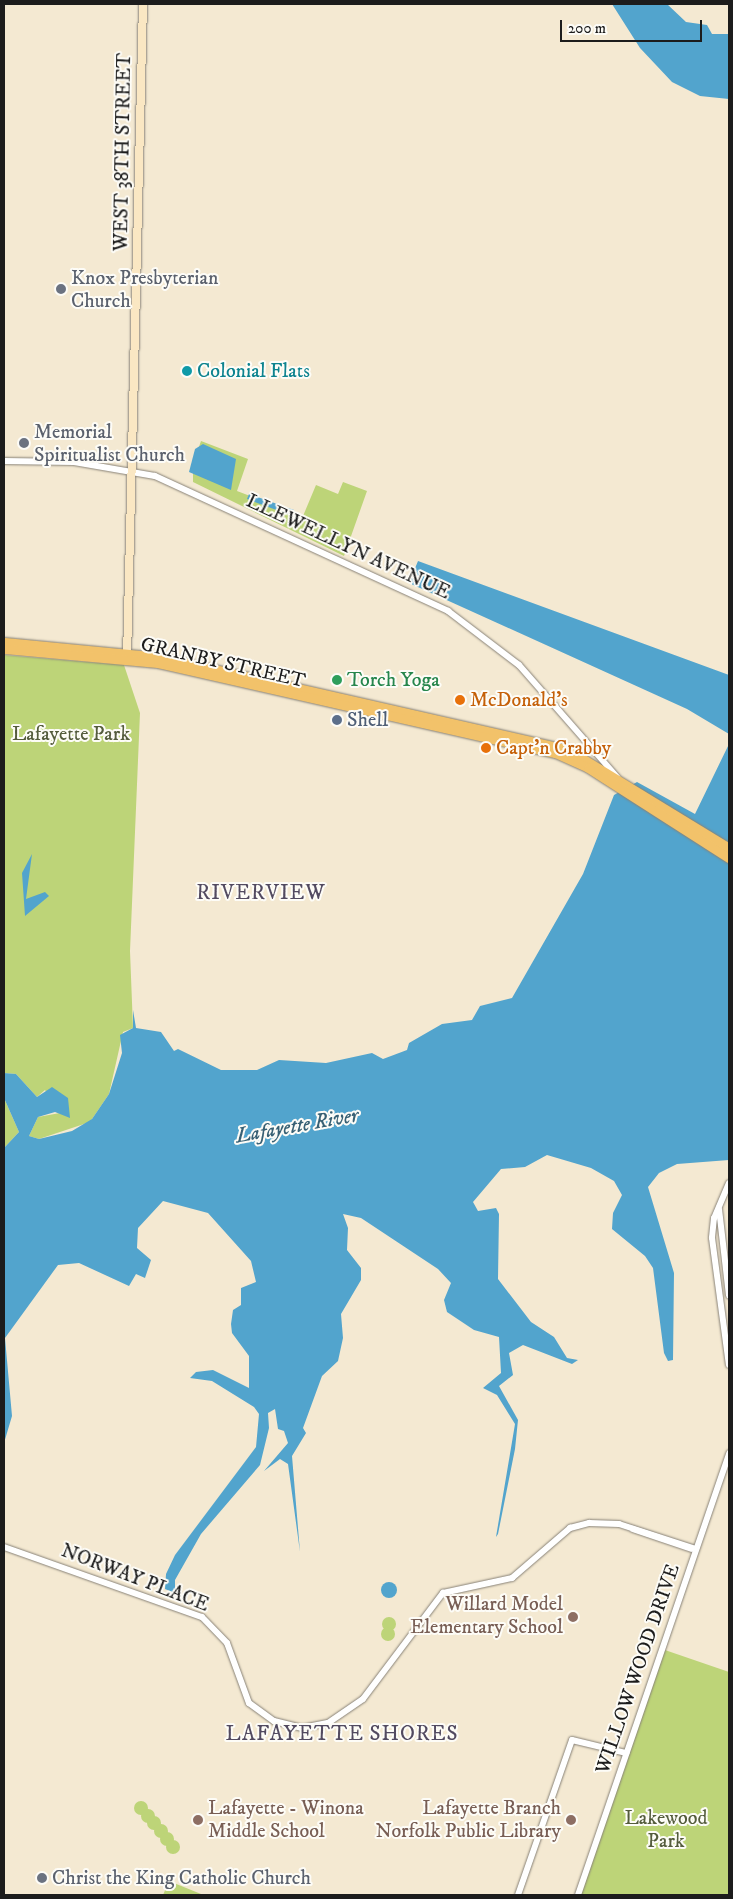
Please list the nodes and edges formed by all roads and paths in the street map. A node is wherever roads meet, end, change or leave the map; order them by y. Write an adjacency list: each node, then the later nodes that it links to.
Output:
1 (143, 4): 3 (main road, WEST 38TH STREET)
2 (4, 461): 3 (street, LLEWELLYN AVENUE)
3 (130, 468): 6 (main road, WEST 38TH STREET); 7 (street, LLEWELLYN AVENUE)
4 (4, 642): 6 (main road, GRANBY STREET)
5 (4, 649): 6 (main road, GRANBY STREET)
6 (127, 656): 7 (main road, GRANBY STREET)
7 (616, 781): 8 (main road, GRANBY STREET); 9 (main road, GRANBY STREET)
8 (729, 848)
9 (729, 858)
10 (729, 1183): 11 (street)
11 (719, 1205): 12 (street); 13 (street)
12 (729, 1295)
13 (729, 1365)
14 (729, 1452): 16 (street, WILLOW WOOD DRIVE)
15 (4, 1547): 16 (street, NORWAY PLACE)
16 (696, 1549): 17 (street, WILLOW WOOD DRIVE)
17 (626, 1753): 18 (street); 19 (street, WILLOW WOOD DRIVE)
18 (518, 1895)
19 (578, 1895)

